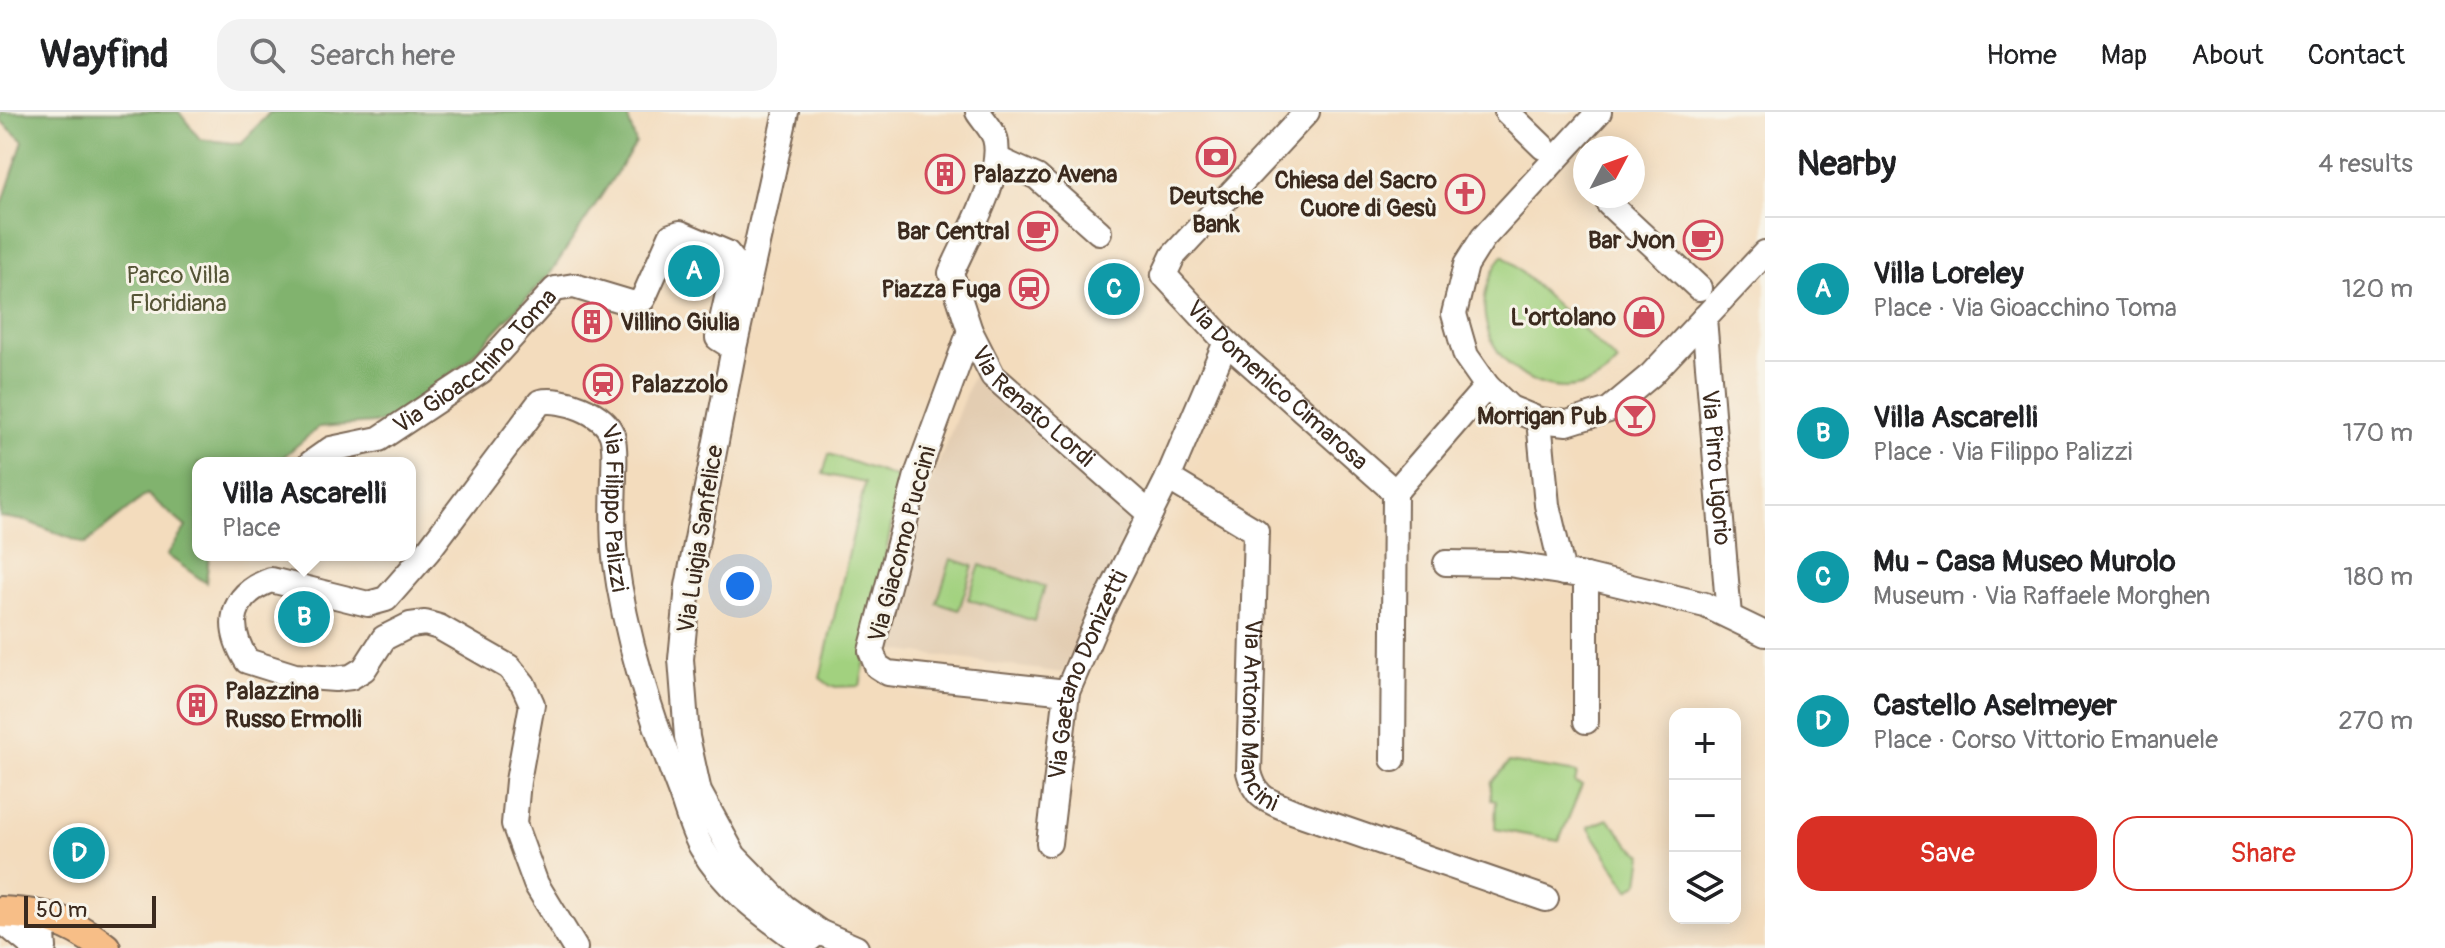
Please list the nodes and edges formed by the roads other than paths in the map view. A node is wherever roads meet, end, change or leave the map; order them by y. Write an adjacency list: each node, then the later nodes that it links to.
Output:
1 (786, 112): 15 (street, Via Luigia Sanfelice)
2 (978, 112): 7 (street)
3 (1307, 112): 14 (street, Via Domenico Cimarosa)
4 (1507, 112): 6 (street)
5 (1599, 112): 16 (street)
6 (1543, 147)
7 (997, 159): 9 (street); 13 (street, Via Renato Lordi)
8 (1613, 208): 11 (street)
9 (1093, 228)
10 (1765, 253): 12 (street)
11 (1699, 288)
12 (1704, 318): 17 (street); 24 (street, Via Pirro Ligorio)
13 (970, 331): 21 (street, Via Renato Lordi); 26 (street, Via Giacomo Puccini)
14 (1226, 342): 19 (street); 20 (street, Via Domenico Cimarosa)
15 (734, 348): 18 (street, Via Gioacchino Toma); 34 (street, Via Luigia Sanfelice)
16 (1487, 386): 17 (street); 20 (street)
17 (1539, 420): 23 (street)
18 (320, 457)
19 (1168, 478): 21 (street); 30 (street, Via Antonio Mancini)
20 (1395, 492): 28 (street)
21 (1150, 514): 26 (street, Via Gaetano Donizetti)
22 (1446, 563): 23 (street)
23 (1575, 574): 24 (street); 27 (street)
24 (1729, 616): 25 (street)
25 (1765, 634)
26 (1067, 692): 29 (street, Via Gaetano Donizetti)
27 (1586, 721)
28 (1393, 759)
29 (1049, 843)
30 (1546, 899)
31 (0, 912): 33 (main road)
32 (0, 919): 35 (street)
33 (78, 928): 36 (street); 37 (main road)
34 (819, 932): 38 (street, Via Filippo Palizzi); 39 (street, Via Luigia Sanfelice)
35 (35, 948)
36 (44, 948)
37 (105, 948)
38 (575, 948)
39 (856, 948)

